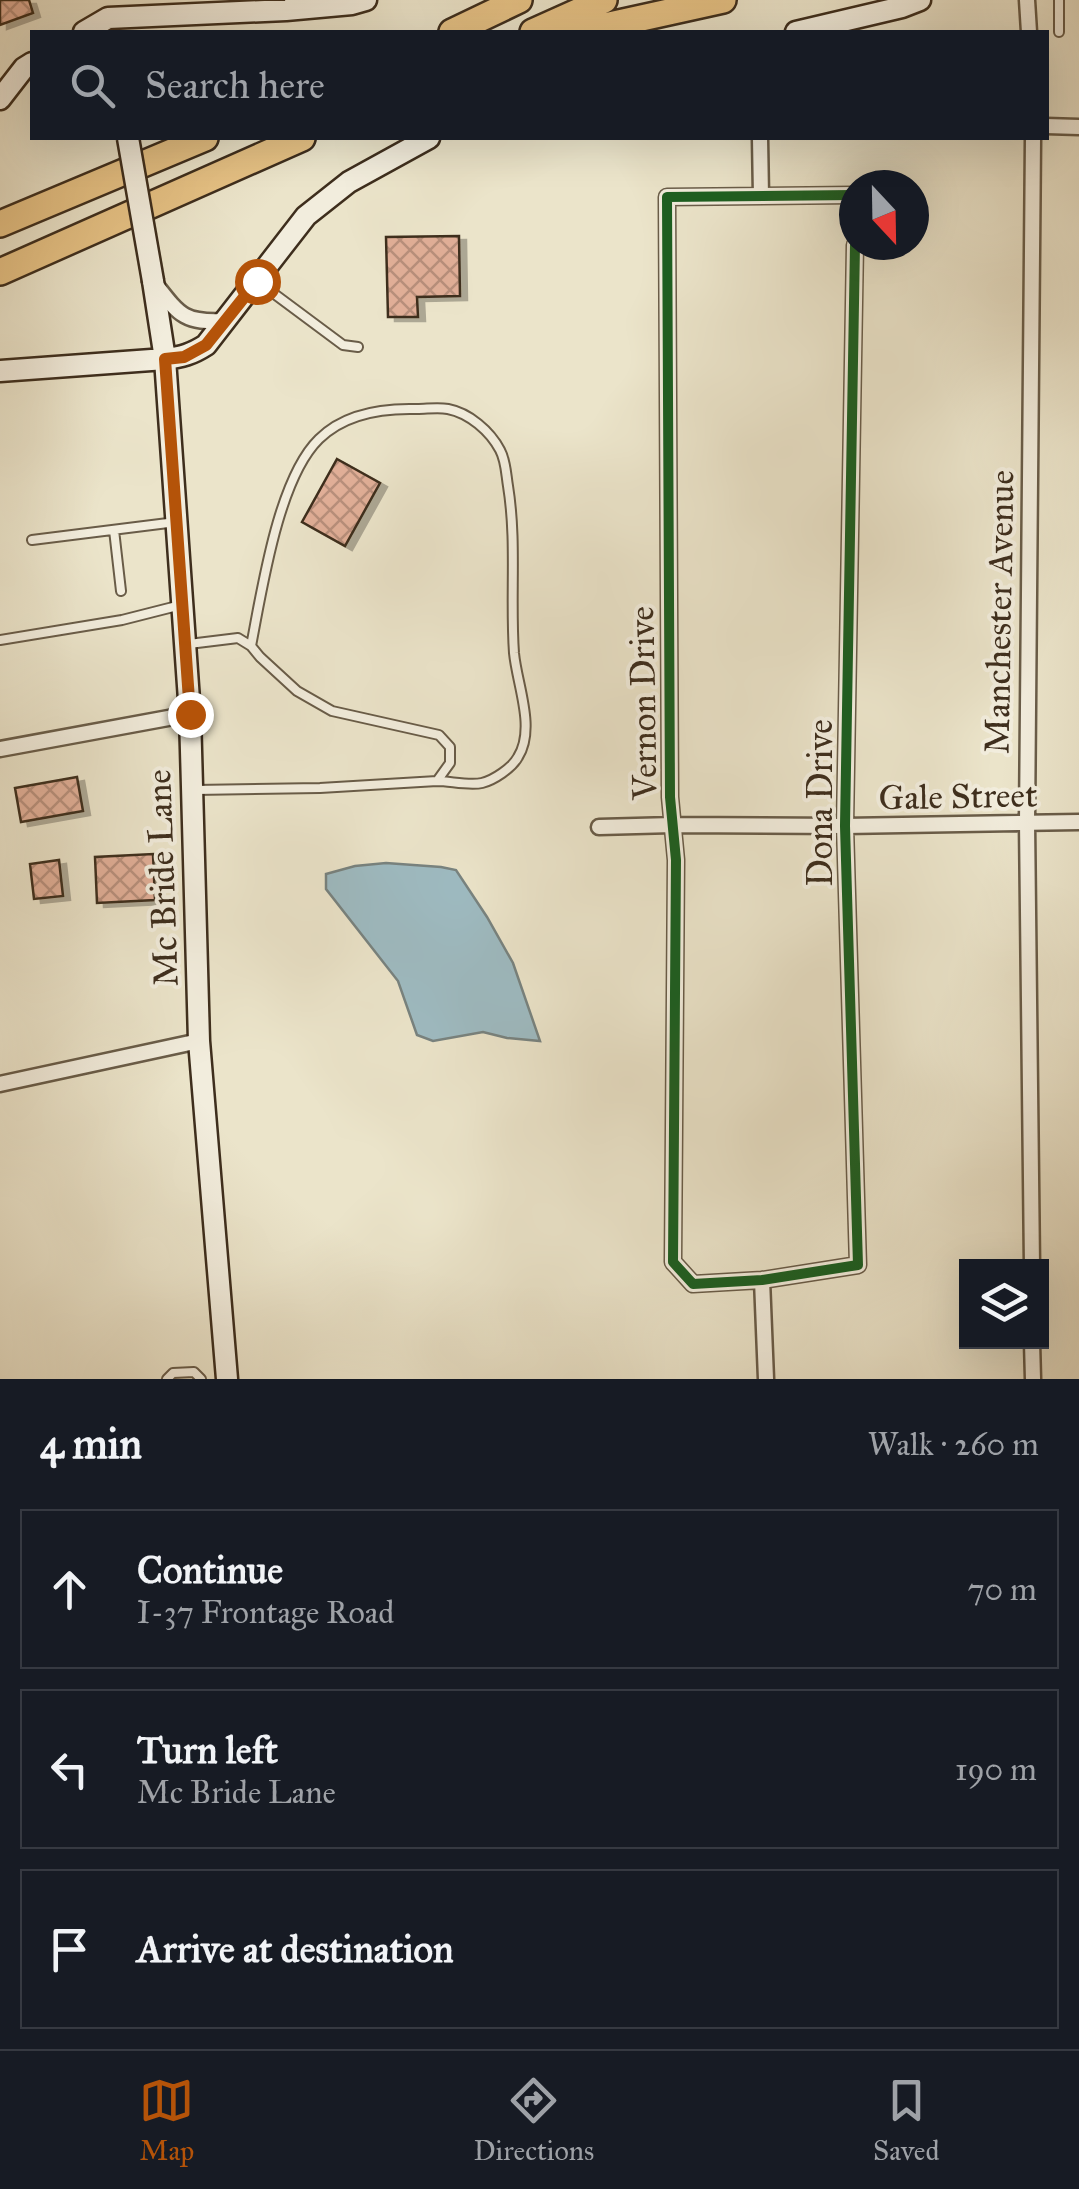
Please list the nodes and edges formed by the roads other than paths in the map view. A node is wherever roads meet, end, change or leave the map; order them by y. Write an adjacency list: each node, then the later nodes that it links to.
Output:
1 (366, 0): 9 (street)
2 (493, 0): 11 (highway)
3 (518, 0): 12 (highway)
4 (604, 0): 13 (highway)
5 (723, 0): 14 (highway)
6 (920, 0): 15 (street)
7 (1027, 0): 16 (street)
8 (1059, 0): 17 (lane)
9 (262, 6): 10 (street)
10 (107, 17)
11 (452, 30)
12 (454, 30)
13 (537, 30)
14 (587, 30)
15 (804, 30)
16 (1029, 30)
17 (1060, 32)
18 (30, 64): 19 (street)
19 (0, 99)
20 (1049, 126): 21 (street)
21 (1079, 127)
22 (128, 140): 33 (street, Mc Bride Lane, bridge)
23 (200, 140): 30 (highway)
24 (297, 140): 32 (highway)
25 (425, 140): 34 (street)
26 (760, 140): 29 (street)
27 (1033, 140): 51 (street, Manchester Avenue)
28 (839, 195): 29 (street)
29 (761, 196): 53 (street, Vernon Drive)
30 (0, 224)
31 (855, 260): 54 (street, Dona Drive)
32 (0, 272)
33 (153, 281): 35 (street); 37 (street, Mc Bride Lane)
34 (257, 281): 35 (street); 36 (lane)
35 (225, 321): 37 (street)
36 (358, 348)
37 (165, 359): 38 (street); 39 (street, Mc Bride Lane)
38 (0, 371)
39 (176, 522): 40 (lane); 43 (street, Mc Bride Lane)
40 (114, 530): 41 (lane); 42 (lane)
41 (32, 540)
42 (121, 591)
43 (181, 604): 44 (lane); 45 (street, Mc Bride Lane)
44 (0, 640)
45 (184, 645): 46 (lane); 47 (street, Mc Bride Lane)
46 (252, 646): 49 (lane); 49 (lane)
47 (190, 714): 48 (street); 50 (street, Mc Bride Lane)
48 (0, 748)
49 (436, 780): 50 (lane)
50 (192, 790): 56 (street, Mc Bride Lane)
51 (1027, 822): 52 (street, Gale Street); 54 (street, Gale Street); 58 (street, Manchester Avenue)
52 (1079, 822)
53 (672, 825): 54 (street, Gale Street); 55 (street, Gale Street); 59 (street, Vernon Drive)
54 (846, 826): 59 (street, Dona Drive)
55 (599, 827)
56 (200, 1042): 57 (street); 63 (street, Mc Bride Lane)
57 (0, 1084)
58 (1032, 1259)
59 (762, 1280): 64 (street)
60 (1032, 1349): 65 (street)
61 (168, 1379): 62 (lane)
62 (201, 1379)
63 (227, 1379)
64 (766, 1379)
65 (1033, 1379)

